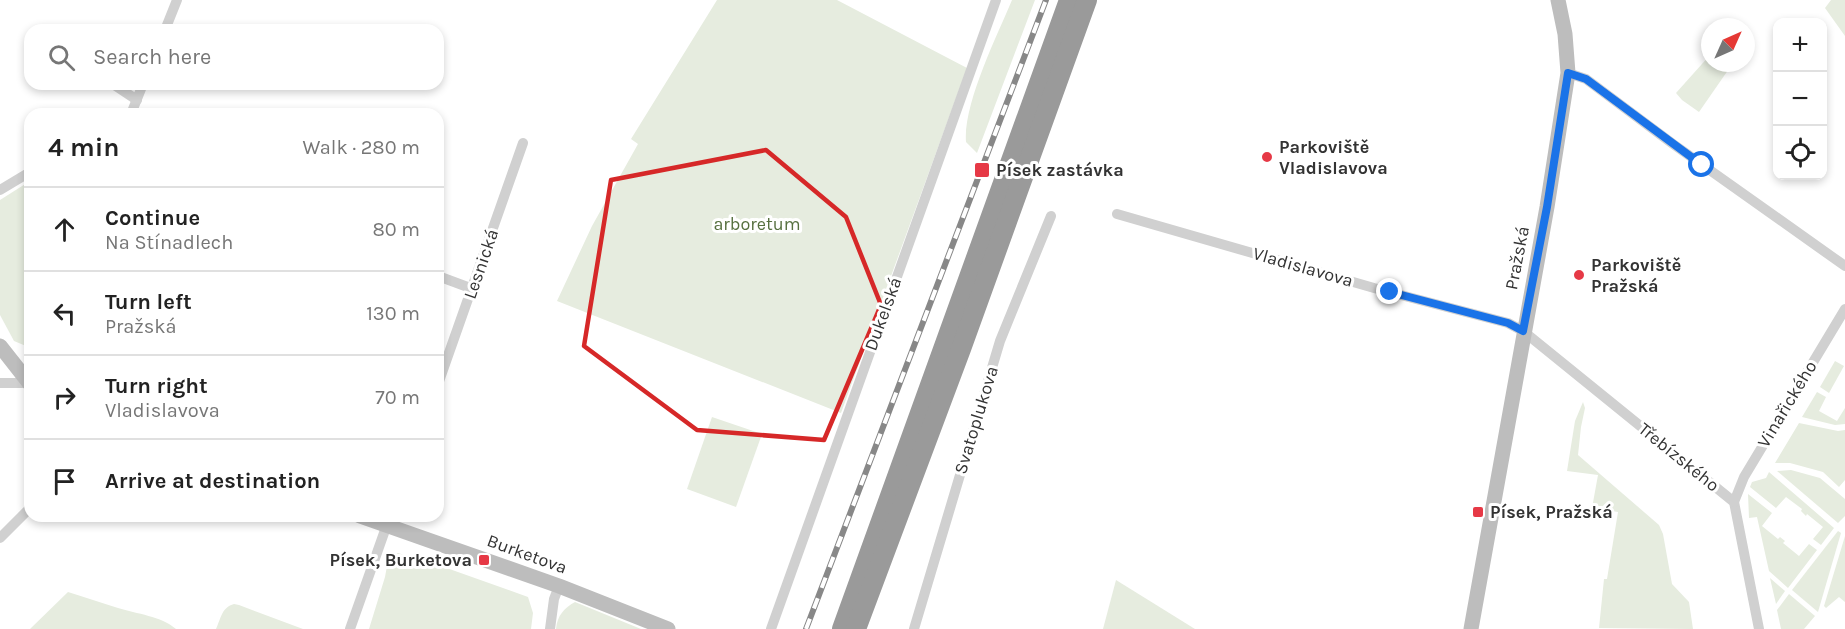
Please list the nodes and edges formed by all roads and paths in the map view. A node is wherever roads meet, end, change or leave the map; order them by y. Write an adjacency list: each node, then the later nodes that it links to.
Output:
1 (177, 0): 6 (street)
2 (996, 0): 36 (street, Dukelská)
3 (1069, 0): 37 (highway)
4 (1087, 0): 38 (highway)
5 (1558, 0): 7 (street, Pražská)
6 (167, 24)
7 (1568, 73): 17 (street); 21 (street, Pražská)
8 (122, 90): 10 (street)
9 (141, 90): 10 (street)
10 (137, 100): 11 (street)
11 (134, 108)
12 (523, 143): 19 (street, Lesnická)
13 (24, 175): 14 (street)
14 (0, 190)
15 (1117, 214): 21 (street, Vladislavova)
16 (1051, 216): 39 (street, Svatoplukova)
17 (1845, 266)
18 (444, 278): 19 (street)
19 (473, 289): 23 (street, Lesnická)
20 (1845, 309): 27 (street, Vinařického)
21 (1523, 331): 27 (street, Třebízského); 40 (street, Pražská)
22 (0, 346): 24 (street)
23 (444, 368)
24 (24, 375)
25 (24, 382): 26 (street)
26 (0, 383)
27 (1734, 502): 41 (street, Třebízského)
28 (24, 514): 31 (street)
29 (388, 522): 34 (street)
30 (391, 522): 32 (street, Burketova)
31 (0, 538)
32 (559, 586): 33 (street, Burketova); 35 (street)
33 (661, 626)
34 (350, 629)
35 (550, 629)
36 (771, 629)
37 (842, 629)
38 (856, 629)
39 (914, 629)
40 (1471, 629)
41 (1759, 629)

